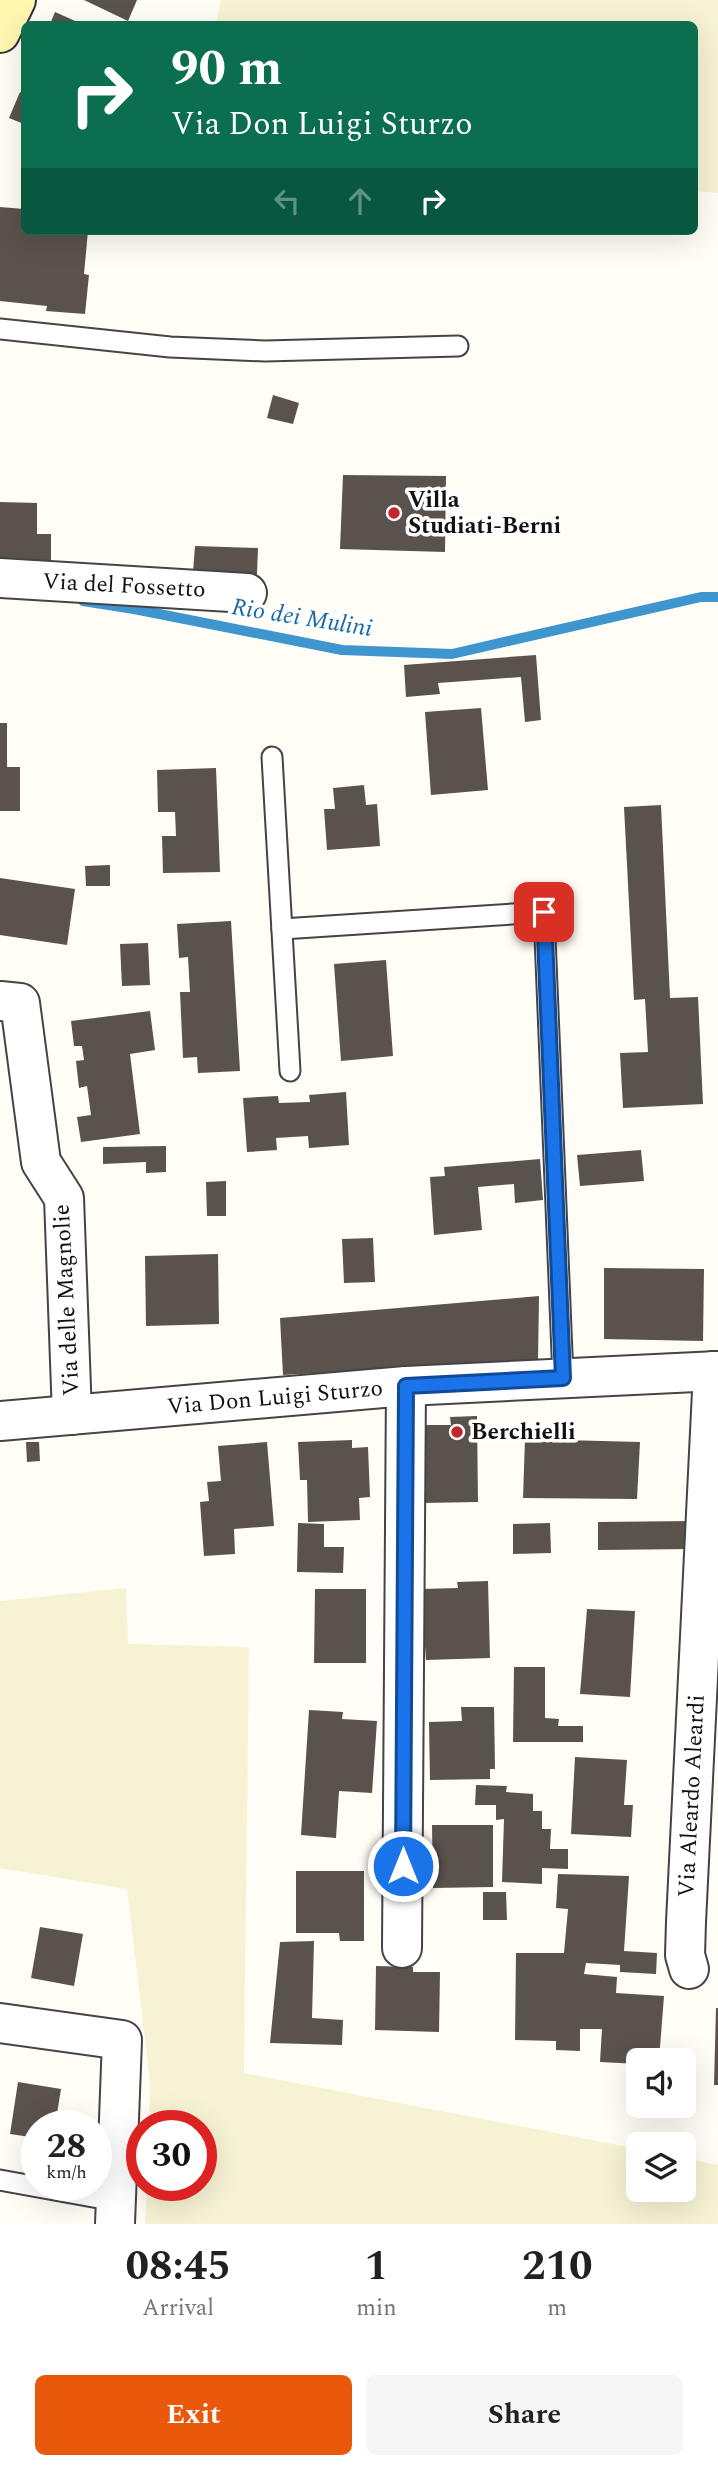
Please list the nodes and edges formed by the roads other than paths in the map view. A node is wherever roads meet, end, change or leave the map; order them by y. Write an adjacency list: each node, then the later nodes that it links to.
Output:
1 (16, 0): 2 (main road)
2 (0, 33)
3 (0, 329): 4 (lane)
4 (458, 346)
5 (0, 578): 6 (street, Via del Fossetto)
6 (247, 593)
7 (272, 757): 8 (lane)
8 (282, 929): 10 (lane); 12 (lane)
9 (0, 1001): 14 (street, Via delle Magnolie)
10 (290, 1071)
11 (716, 1371): 12 (street, Via Don Luigi Sturzo); 17 (street, Via Aleardo Aleardi)
12 (563, 1378): 13 (street, Via Don Luigi Sturzo)
13 (406, 1386): 14 (street, Via Don Luigi Sturzo); 16 (street)
14 (72, 1415): 15 (street, Via Don Luigi Sturzo)
15 (0, 1421)
16 (402, 1948)
17 (689, 1969)
18 (0, 2023): 20 (street)
19 (0, 2180): 20 (lane)
20 (115, 2212)

